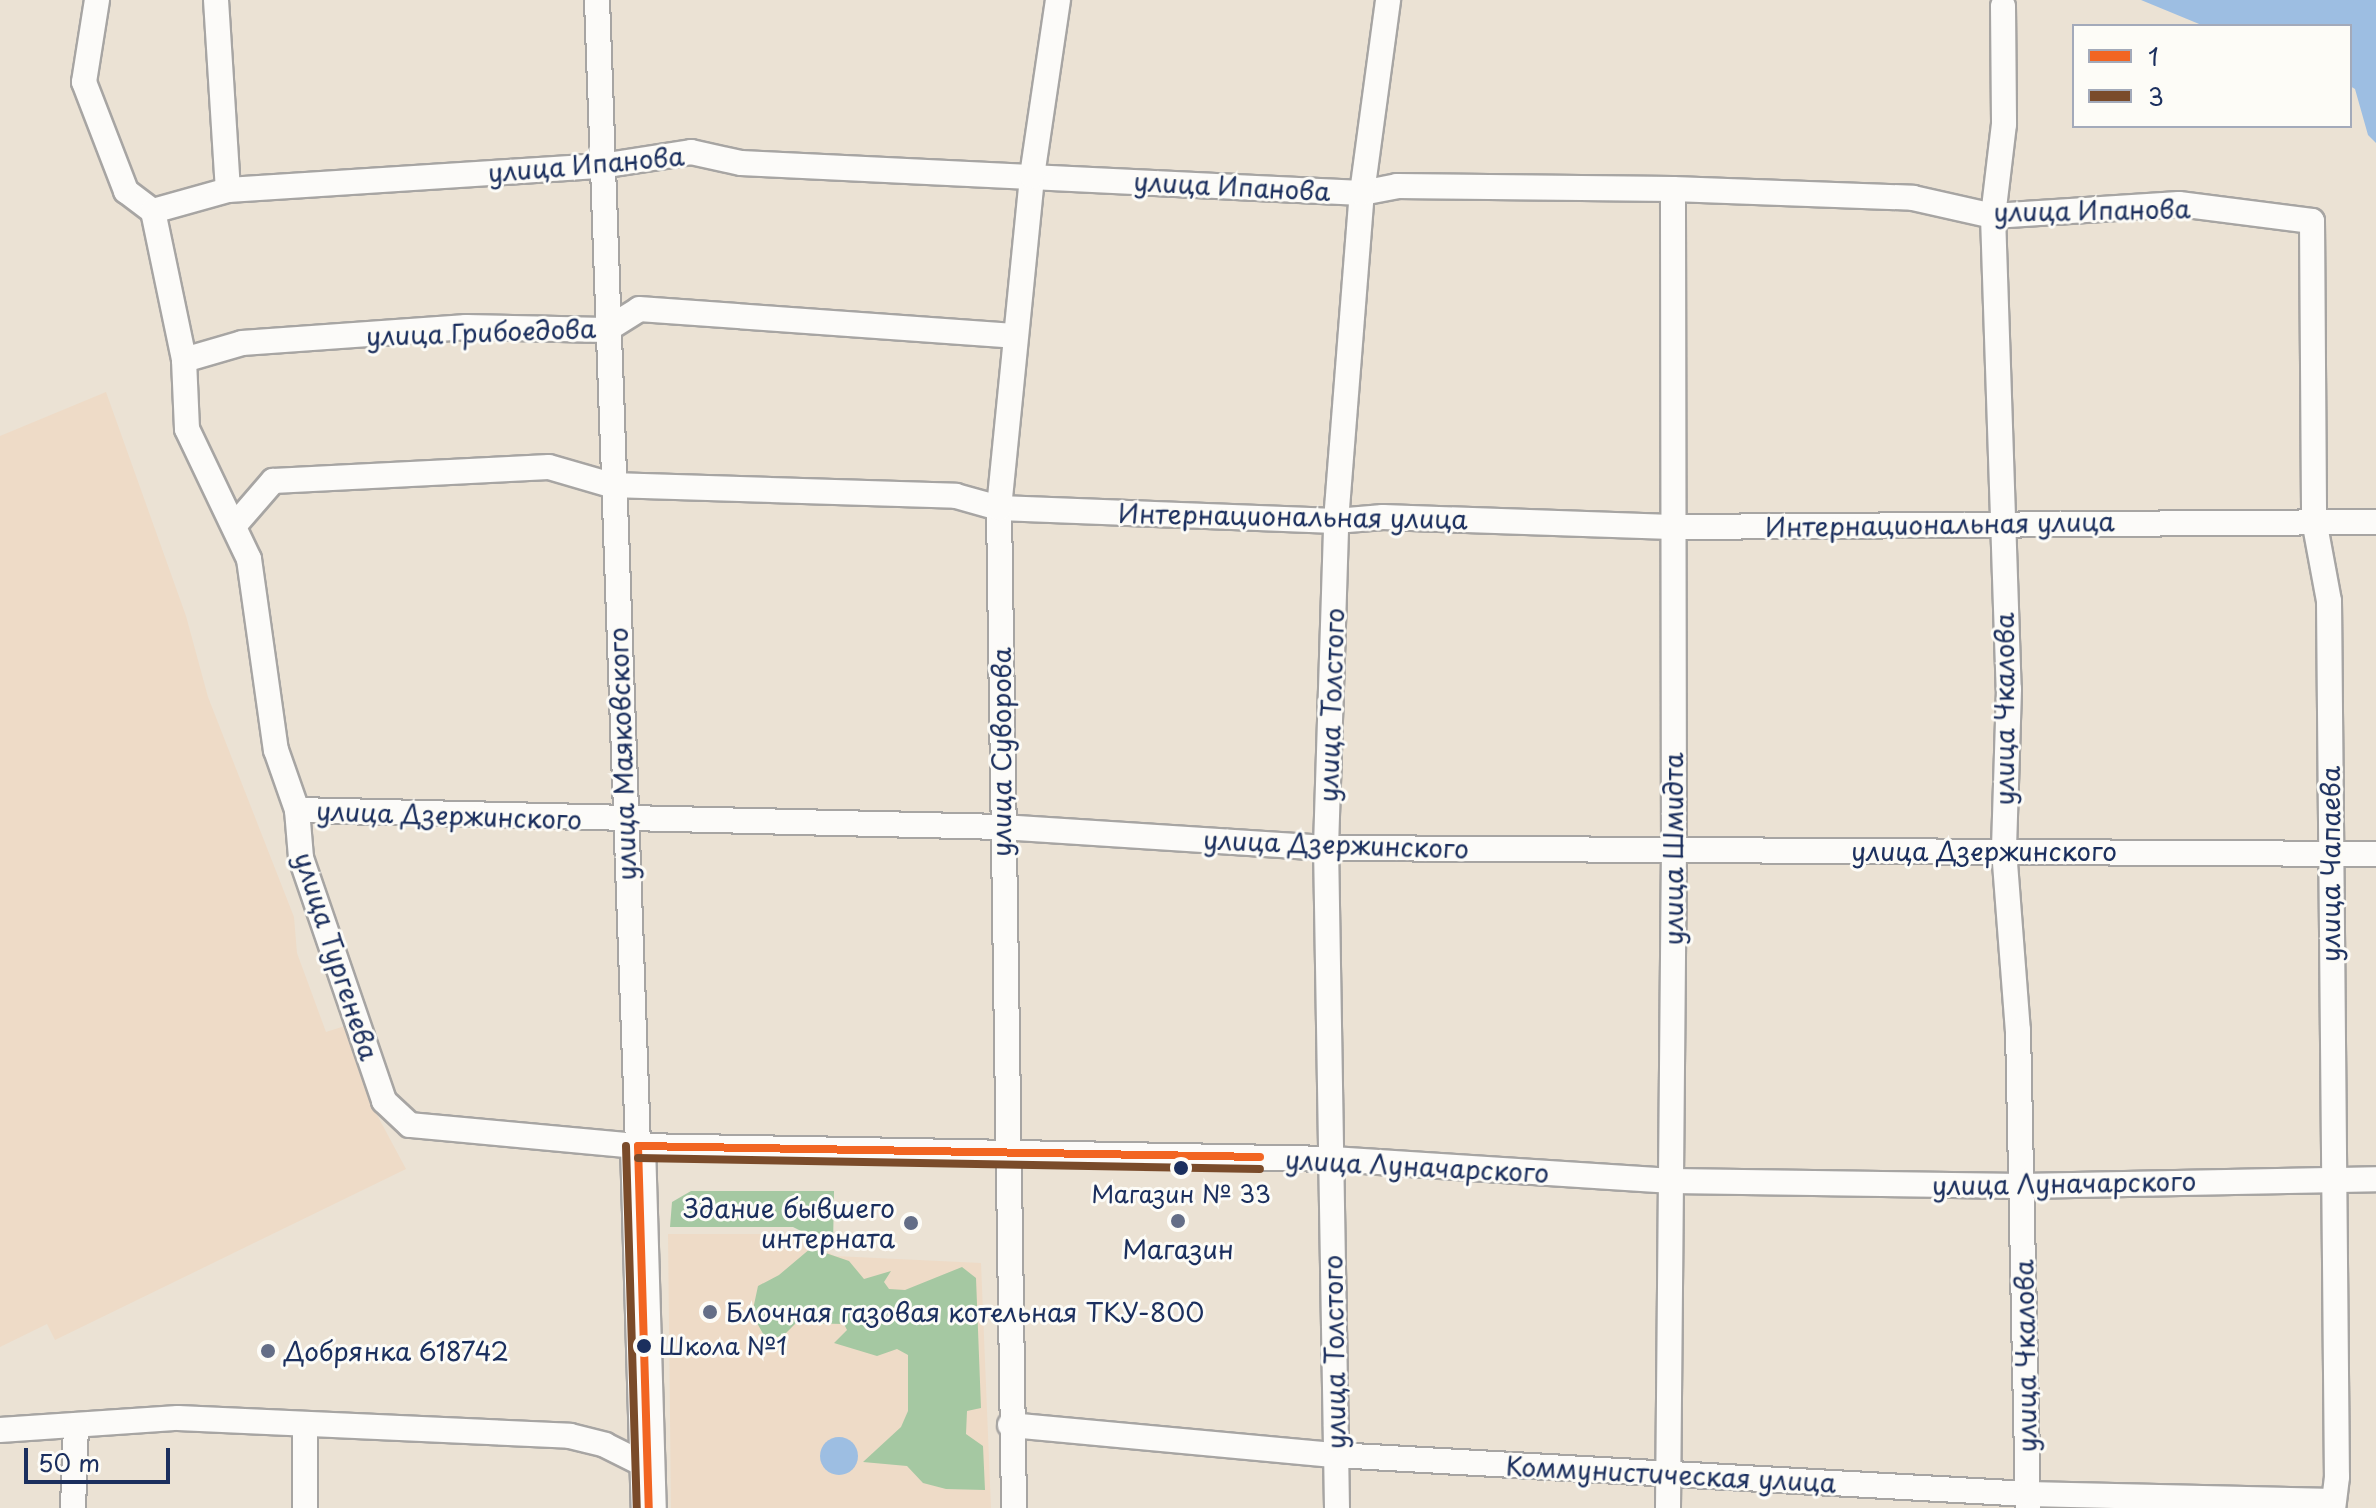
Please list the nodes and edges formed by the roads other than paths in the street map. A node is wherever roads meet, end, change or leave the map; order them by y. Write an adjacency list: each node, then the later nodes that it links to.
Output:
1 (216, 0): 10 (street)
2 (597, 0): 7 (street, улица Маяковского)
3 (1058, 0): 8 (street, улица Суворова)
4 (1388, 0): 11 (street, улица Толстого)
5 (95, 1): 12 (street)
6 (2003, 6): 13 (street, улица Чкалова)
7 (601, 166): 8 (street, улица Ипанова); 10 (street, улица Ипанова); 15 (street, улица Маяковского)
8 (1032, 176): 11 (street, улица Ипанова); 16 (street, улица Суворова)
9 (1673, 189): 11 (street, улица Ипанова); 13 (street, улица Ипанова); 25 (street, улица Шмидта)
10 (228, 190): 12 (street, улица Ипанова)
11 (1362, 193): 21 (street, улица Толстого)
12 (153, 211): 17 (street, улица Тургенева)
13 (1993, 216): 14 (street, улица Ипанова); 23 (street, улица Чкалова)
14 (2312, 221): 20 (street, улица Чапаева)
15 (606, 330): 16 (street, улица Грибоедова); 17 (street, улица Грибоедова); 18 (street, улица Маяковского)
16 (1014, 336): 19 (street, улица Суворова)
17 (184, 360): 24 (street, улица Тургенева)
18 (611, 485): 19 (street, Интернациональная улица); 24 (street, Интернациональная улица); 27 (street, улица Маяковского)
19 (999, 508): 21 (street, Интернациональная улица); 28 (street, улица Суворова)
20 (2314, 520): 22 (street, Интернациональная улица); 23 (street, Интернациональная улица); 32 (street, улица Чапаева)
21 (1336, 521): 25 (street, Интернациональная улица); 29 (street, улица Толстого)
22 (2376, 522)
23 (2000, 524): 25 (street, Интернациональная улица); 31 (street, улица Чкалова)
24 (234, 526): 26 (street, улица Тургенева)
25 (1672, 527): 30 (street, улица Шмидта)
26 (297, 810): 27 (street, улица Дзержинского); 34 (street, улица Тургенева)
27 (625, 821): 28 (street, улица Дзержинского); 35 (street, улица Маяковского)
28 (1002, 827): 29 (street, улица Дзержинского); 36 (street, улица Суворова)
29 (1326, 848): 30 (street, улица Дзержинского); 37 (street, улица Толстого)
30 (1674, 849): 31 (street, улица Дзержинского); 40 (street, улица Шмидта)
31 (2004, 850): 32 (street, улица Дзержинского); 41 (street, улица Чкалова)
32 (2330, 854): 33 (street, улица Дзержинского); 38 (street, улица Чапаева)
33 (2376, 854)
34 (410, 1125): 35 (street, улица Луначарского)
35 (638, 1146): 36 (street, улица Луначарского); 47 (street, улица Маяковского)
36 (1006, 1152): 37 (street, улица Луначарского); 43 (street, улица Суворова)
37 (1332, 1159): 40 (street, улица Луначарского); 46 (street, улица Толстого)
38 (2333, 1179): 39 (street, улица Луначарского); 41 (street, улица Луначарского); 50 (street, улица Чапаева)
39 (2376, 1179)
40 (1672, 1181): 41 (street, улица Луначарского); 48 (street, улица Шмидта)
41 (2022, 1186): 49 (street, улица Чкалова)
42 (305, 1425): 44 (street); 47 (street); 52 (street)
43 (1010, 1425): 46 (street, Коммунистическая улица); 54 (street, улица Суворова)
44 (76, 1427): 45 (street); 51 (street)
45 (0, 1430)
46 (1335, 1455): 48 (street, Коммунистическая улица); 55 (street, улица Толстого)
47 (647, 1466): 53 (street, улица Маяковского)
48 (1667, 1474): 49 (street, Коммунистическая улица); 56 (street, улица Шмидта)
49 (2028, 1501): 50 (street, Коммунистическая улица)
50 (2333, 1504)
51 (73, 1508)
52 (305, 1508)
53 (649, 1508)
54 (1014, 1508)
55 (1337, 1508)
56 (1668, 1508)

